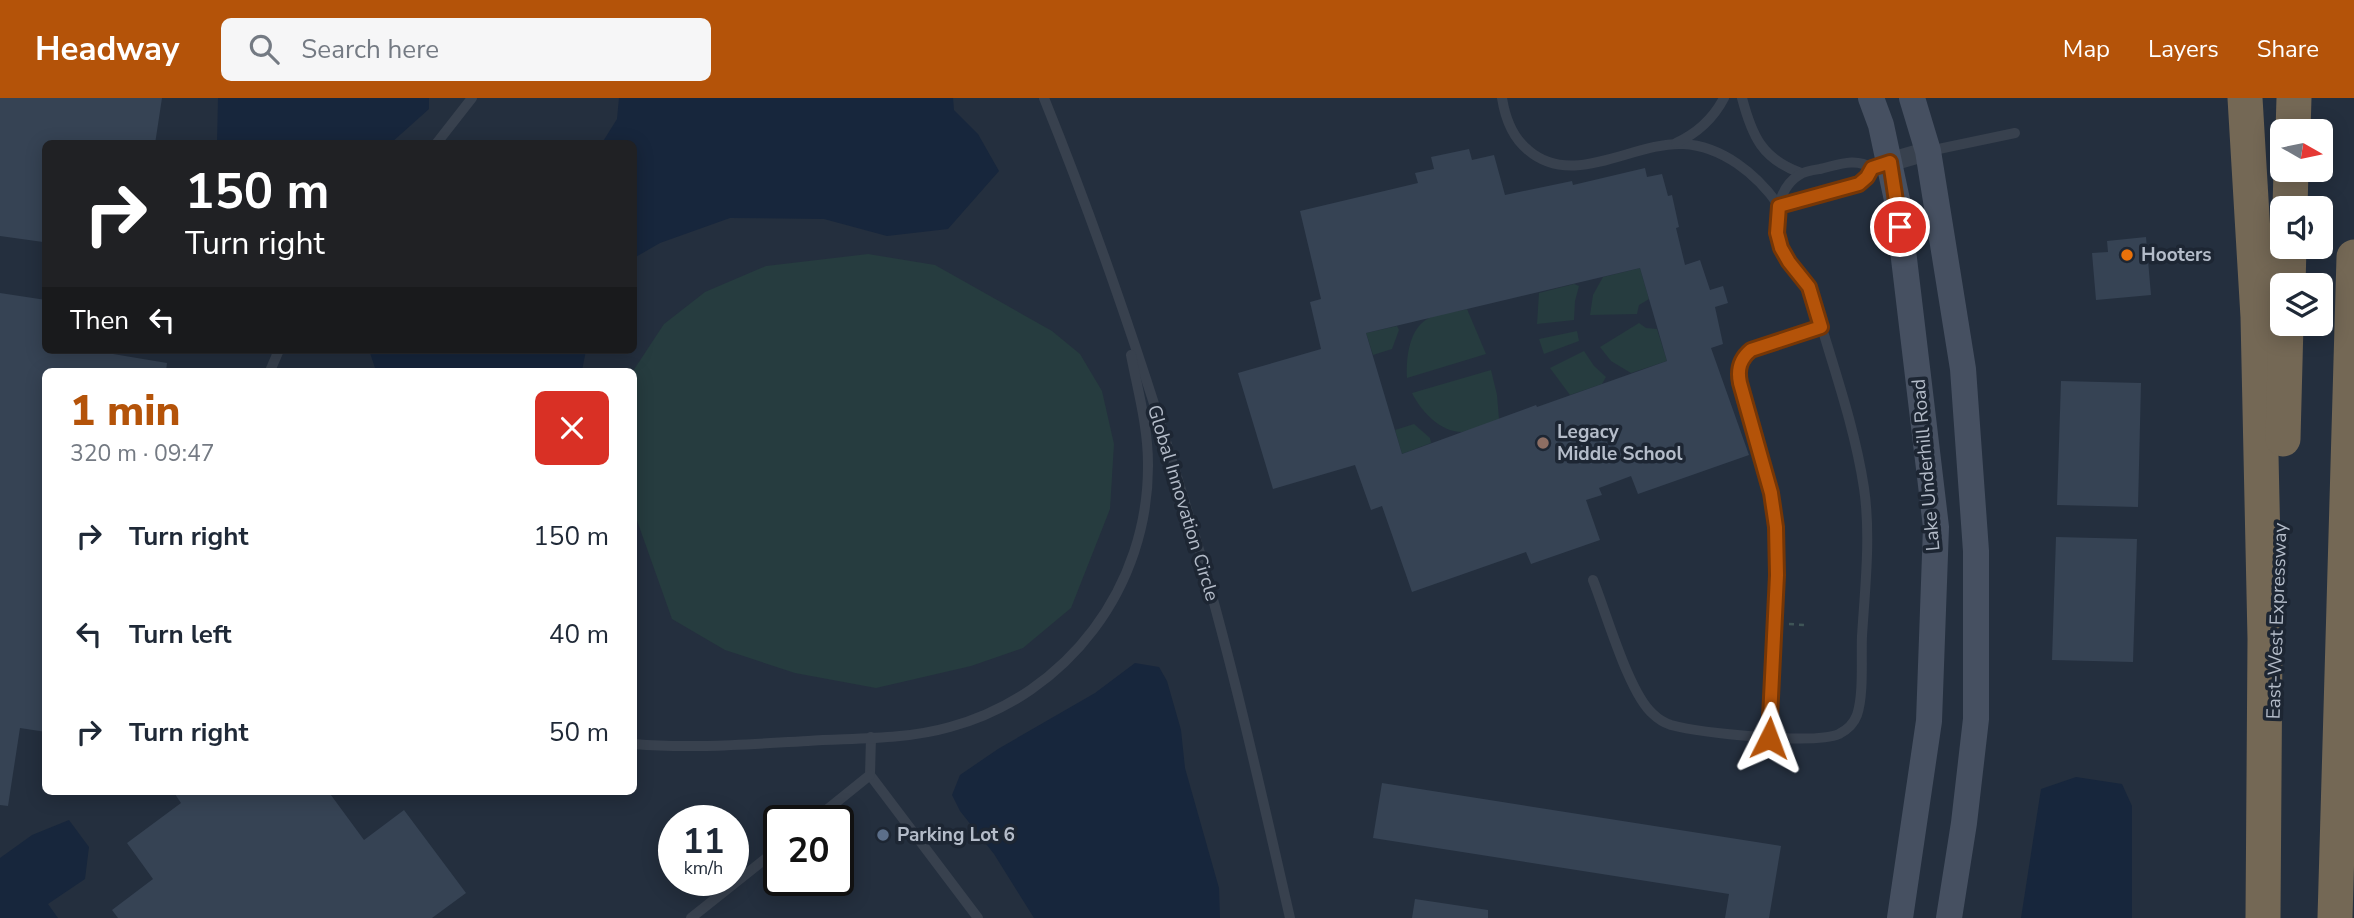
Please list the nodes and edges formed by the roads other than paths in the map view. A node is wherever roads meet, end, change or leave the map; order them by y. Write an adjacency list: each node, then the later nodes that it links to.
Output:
1 (472, 98): 12 (lane)
2 (1044, 98): 19 (lane, Global Innovation Circle)
3 (1502, 98): 13 (lane)
4 (1724, 98): 13 (lane)
5 (1742, 98): 16 (lane)
6 (1871, 98): 15 (street, Lake Underhill Road)
7 (1912, 98): 14 (street)
8 (2245, 98): 36 (highway)
9 (2294, 98): 10 (highway)
10 (2293, 119)
11 (2015, 133): 14 (lane)
12 (439, 140)
13 (1672, 144): 17 (lane)
14 (1928, 151): 15 (street); 35 (street)
15 (1881, 165): 16 (lane); 17 (lane); 34 (street, Lake Underhill Road)
16 (1801, 173): 17 (lane)
17 (1779, 206): 20 (lane)
18 (2354, 257): 29 (highway)
19 (1122, 312): 23 (lane); 33 (lane, Global Innovation Circle)
20 (1821, 327): 24 (lane); 24 (lane)
21 (2286, 336): 36 (highway, East-West Expressway)
22 (1593, 580): 24 (lane)
23 (871, 737): 25 (lane); 27 (lane)
24 (1769, 738)
25 (637, 744)
26 (2354, 764): 29 (highway)
27 (870, 775): 28 (lane); 32 (lane)
28 (833, 805)
29 (2336, 858): 37 (highway)
30 (763, 861): 31 (lane)
31 (691, 918)
32 (978, 918)
33 (1290, 918)
34 (1900, 918)
35 (1949, 918)
36 (2265, 918)
37 (2335, 918)

